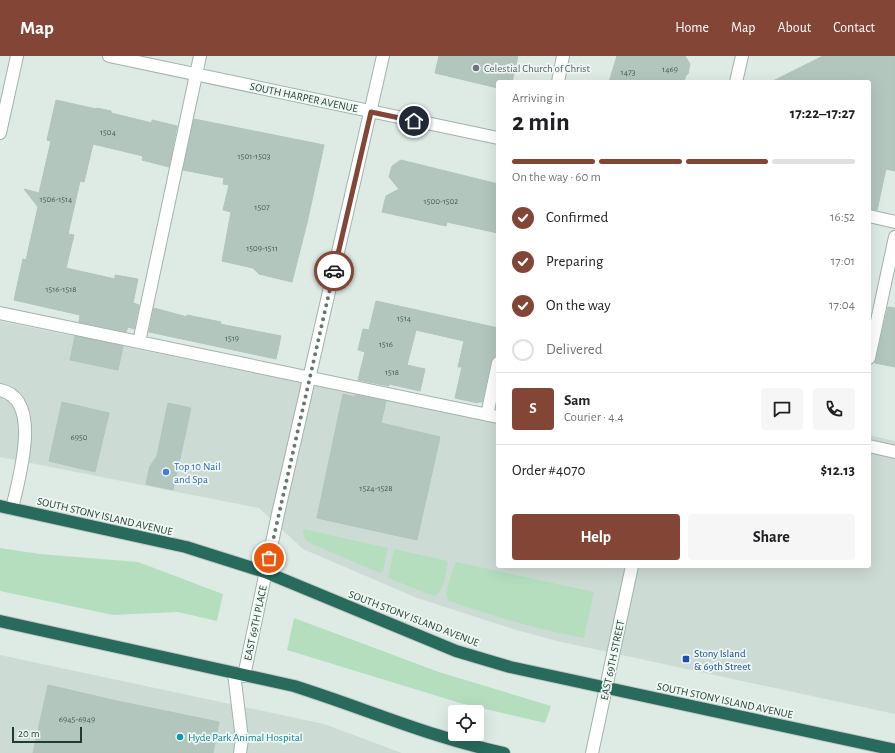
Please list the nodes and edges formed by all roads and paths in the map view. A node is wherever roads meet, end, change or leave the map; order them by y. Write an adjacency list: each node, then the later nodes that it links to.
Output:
1 (17, 56): 11 (street)
2 (109, 56): 7 (street, SOUTH HARPER AVENUE)
3 (200, 56): 7 (street)
4 (383, 56): 10 (street, EAST 69TH PLACE)
5 (563, 56): 8 (street)
6 (742, 56): 9 (street)
7 (196, 74): 10 (street, SOUTH HARPER AVENUE); 17 (street)
8 (558, 80)
9 (736, 80)
10 (371, 112): 12 (street, SOUTH HARPER AVENUE); 19 (street, EAST 69TH PLACE)
11 (0, 133)
12 (496, 138)
13 (871, 216): 14 (street)
14 (895, 222)
15 (895, 237): 18 (street)
16 (0, 313): 17 (street)
17 (139, 342): 19 (street)
18 (871, 349)
19 (309, 378): 22 (street); 27 (street, EAST 69TH PLACE)
20 (496, 384): 22 (street)
21 (0, 390): 25 (street)
22 (493, 416)
23 (871, 446): 24 (street)
24 (895, 452)
25 (6, 507): 27 (highway, SOUTH STONY ISLAND AVENUE)
26 (632, 568): 30 (street, EAST 69TH STREET)
27 (266, 572): 29 (street, EAST 69TH PLACE); 30 (highway, SOUTH STONY ISLAND AVENUE)
28 (0, 621): 29 (highway)
29 (239, 674): 32 (street, EAST 69TH PLACE); 33 (highway)
30 (606, 688): 31 (highway, SOUTH STONY ISLAND AVENUE); 34 (street, EAST 69TH STREET)
31 (895, 750)
32 (240, 753)
33 (504, 753)
34 (592, 753)

